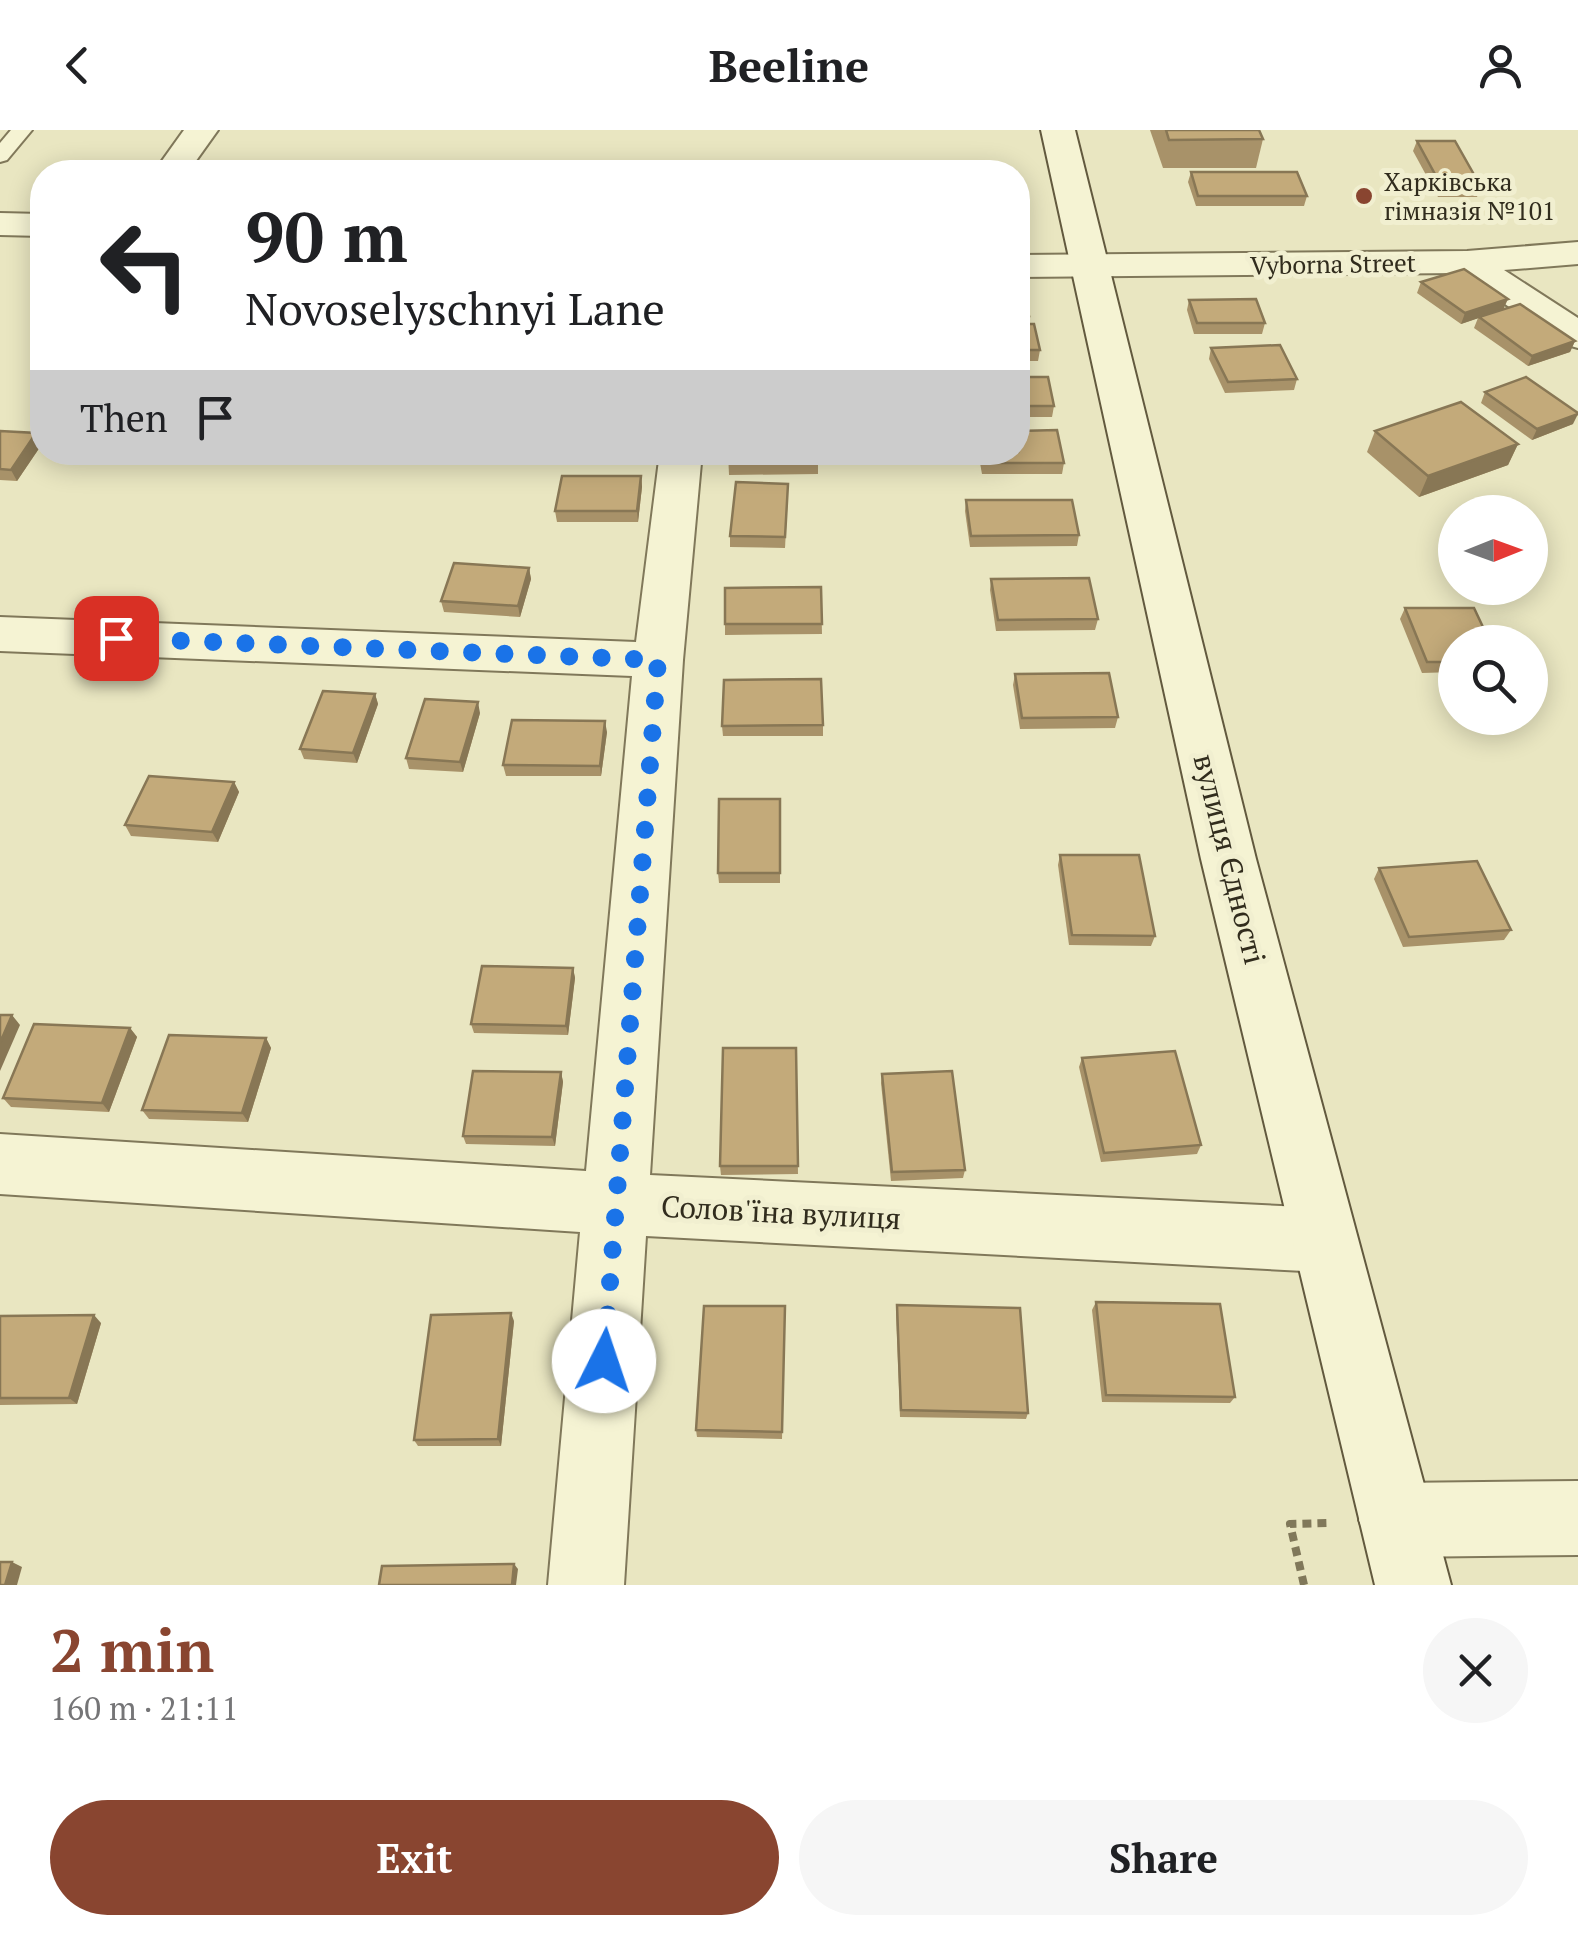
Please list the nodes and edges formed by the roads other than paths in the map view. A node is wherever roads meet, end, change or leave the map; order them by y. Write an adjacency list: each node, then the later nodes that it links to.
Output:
1 (22, 130): 4 (lane)
2 (201, 130): 5 (street)
3 (1058, 130): 11 (street, вулиця Єдності)
4 (0, 156)
5 (180, 160)
6 (0, 224): 7 (street)
7 (30, 225)
8 (1578, 253): 9 (street, Vyborna Street)
9 (1467, 262): 11 (street, Vyborna Street); 12 (street)
10 (1030, 266): 11 (street, Vyborna Street)
11 (1088, 268): 18 (street, вулиця Єдності)
12 (1578, 336)
13 (680, 465): 15 (street)
14 (0, 634): 15 (street)
15 (658, 660): 17 (street)
16 (0, 1164): 17 (street, Солов'їна вулиця)
17 (616, 1204): 18 (street, Солов'їна вулиця); 21 (street)
18 (1323, 1240): 20 (street, вулиця Єдності)
19 (1578, 1518): 20 (street)
20 (1404, 1553)
21 (586, 1585)

